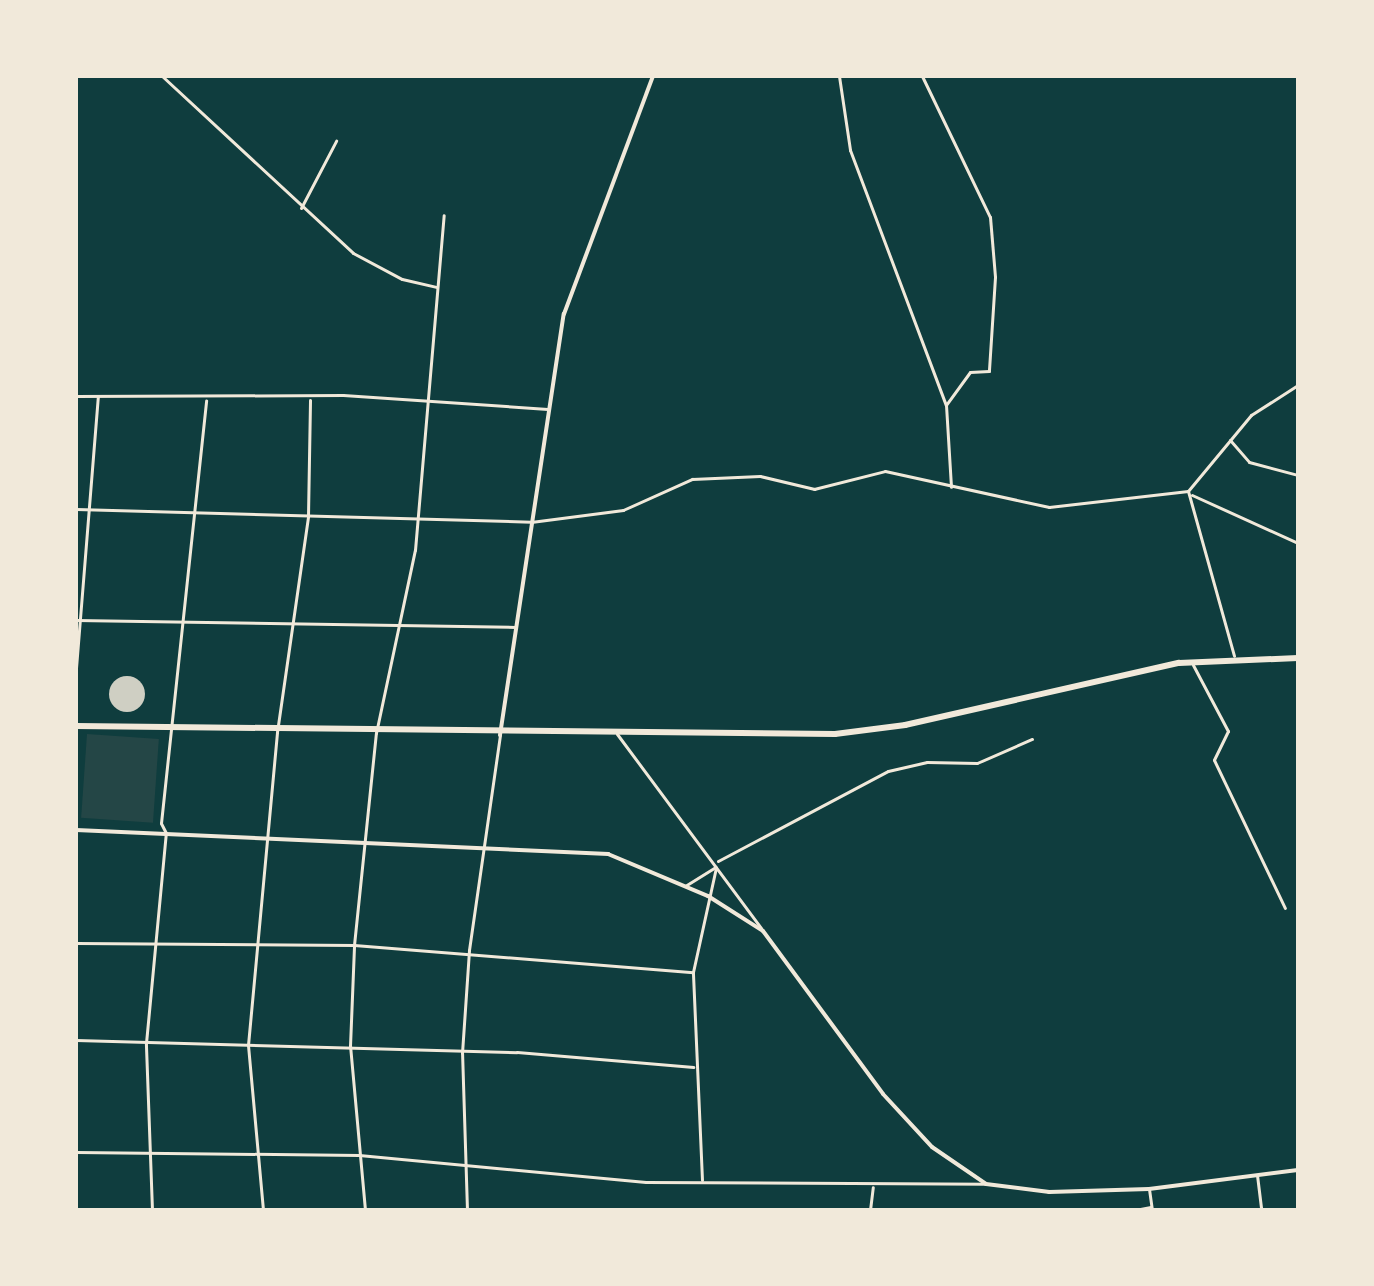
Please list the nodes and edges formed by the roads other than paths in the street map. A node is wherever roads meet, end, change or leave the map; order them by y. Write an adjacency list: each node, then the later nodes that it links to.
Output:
1 (162, 76): 6 (street)
2 (653, 76): 16 (street)
3 (839, 76): 15 (street)
4 (922, 76): 15 (street)
5 (336, 141): 6 (street)
6 (301, 208): 8 (street)
7 (444, 215): 8 (street)
8 (437, 287): 14 (street)
9 (1298, 385): 17 (street)
10 (76, 396): 11 (street)
11 (98, 397): 12 (street); 22 (street)
12 (206, 400): 13 (street); 23 (street)
13 (310, 400): 14 (street); 24 (street)
14 (431, 405): 16 (street); 25 (street)
15 (946, 405): 19 (street)
16 (548, 409): 26 (street)
17 (1230, 440): 18 (street); 20 (street)
18 (1298, 475)
19 (951, 487): 20 (street); 26 (street)
20 (1189, 493): 27 (street); 33 (street)
21 (76, 509): 22 (street)
22 (88, 510): 23 (street); 29 (street)
23 (194, 513): 24 (street); 28 (street)
24 (308, 516): 25 (street); 30 (street)
25 (417, 516): 26 (street); 31 (street)
26 (531, 522): 32 (street)
27 (1298, 543)
28 (183, 617): 29 (street); 30 (street); 38 (street)
29 (78, 620): 36 (street)
30 (292, 621): 31 (street); 39 (street)
31 (402, 624): 32 (street); 40 (street)
32 (515, 627): 42 (street)
33 (1234, 656): 34 (highway); 35 (highway)
34 (1298, 658)
35 (1191, 662): 41 (highway); 53 (street)
36 (76, 668)
37 (76, 726): 38 (highway)
38 (168, 728): 39 (highway); 45 (street)
39 (277, 732): 40 (highway); 46 (street)
40 (376, 733): 42 (highway); 47 (street)
41 (617, 733): 42 (highway); 49 (street)
42 (500, 735): 48 (street)
43 (1032, 739): 49 (street)
44 (76, 830): 45 (street)
45 (166, 833): 46 (street); 55 (street)
46 (265, 837): 47 (street); 57 (street)
47 (365, 841): 48 (street); 58 (street)
48 (479, 845): 51 (street); 59 (street)
49 (718, 861): 50 (street)
50 (716, 867): 51 (street); 52 (street); 54 (street)
51 (685, 887): 52 (street)
52 (708, 896): 54 (street); 60 (street)
53 (1285, 908)
54 (763, 931): 75 (street)
55 (157, 940): 56 (street); 57 (street); 62 (street)
56 (76, 943)
57 (256, 943): 58 (street); 63 (street)
58 (354, 945): 59 (street); 64 (street)
59 (469, 950): 60 (street); 65 (street)
60 (693, 972): 66 (street)
61 (76, 1040): 62 (street)
62 (146, 1043): 63 (street); 67 (street)
63 (248, 1045): 64 (street); 69 (street)
64 (350, 1046): 65 (street); 70 (street)
65 (462, 1053): 66 (street); 71 (street)
66 (693, 1067): 74 (street)
67 (148, 1150): 68 (street); 69 (street); 79 (street)
68 (76, 1152)
69 (257, 1152): 70 (street); 80 (street)
70 (359, 1155): 71 (street); 81 (street)
71 (467, 1162): 74 (street); 82 (street)
72 (1298, 1170): 73 (street)
73 (1257, 1175): 77 (street); 85 (street)
74 (702, 1180): 76 (street)
75 (986, 1184): 76 (street); 77 (street)
76 (873, 1187): 83 (street)
77 (1149, 1189): 78 (street)
78 (1152, 1209): 84 (street)
79 (152, 1210)
80 (263, 1210)
81 (365, 1210)
82 (467, 1210)
83 (870, 1210)
84 (1135, 1210)
85 (1261, 1210)

